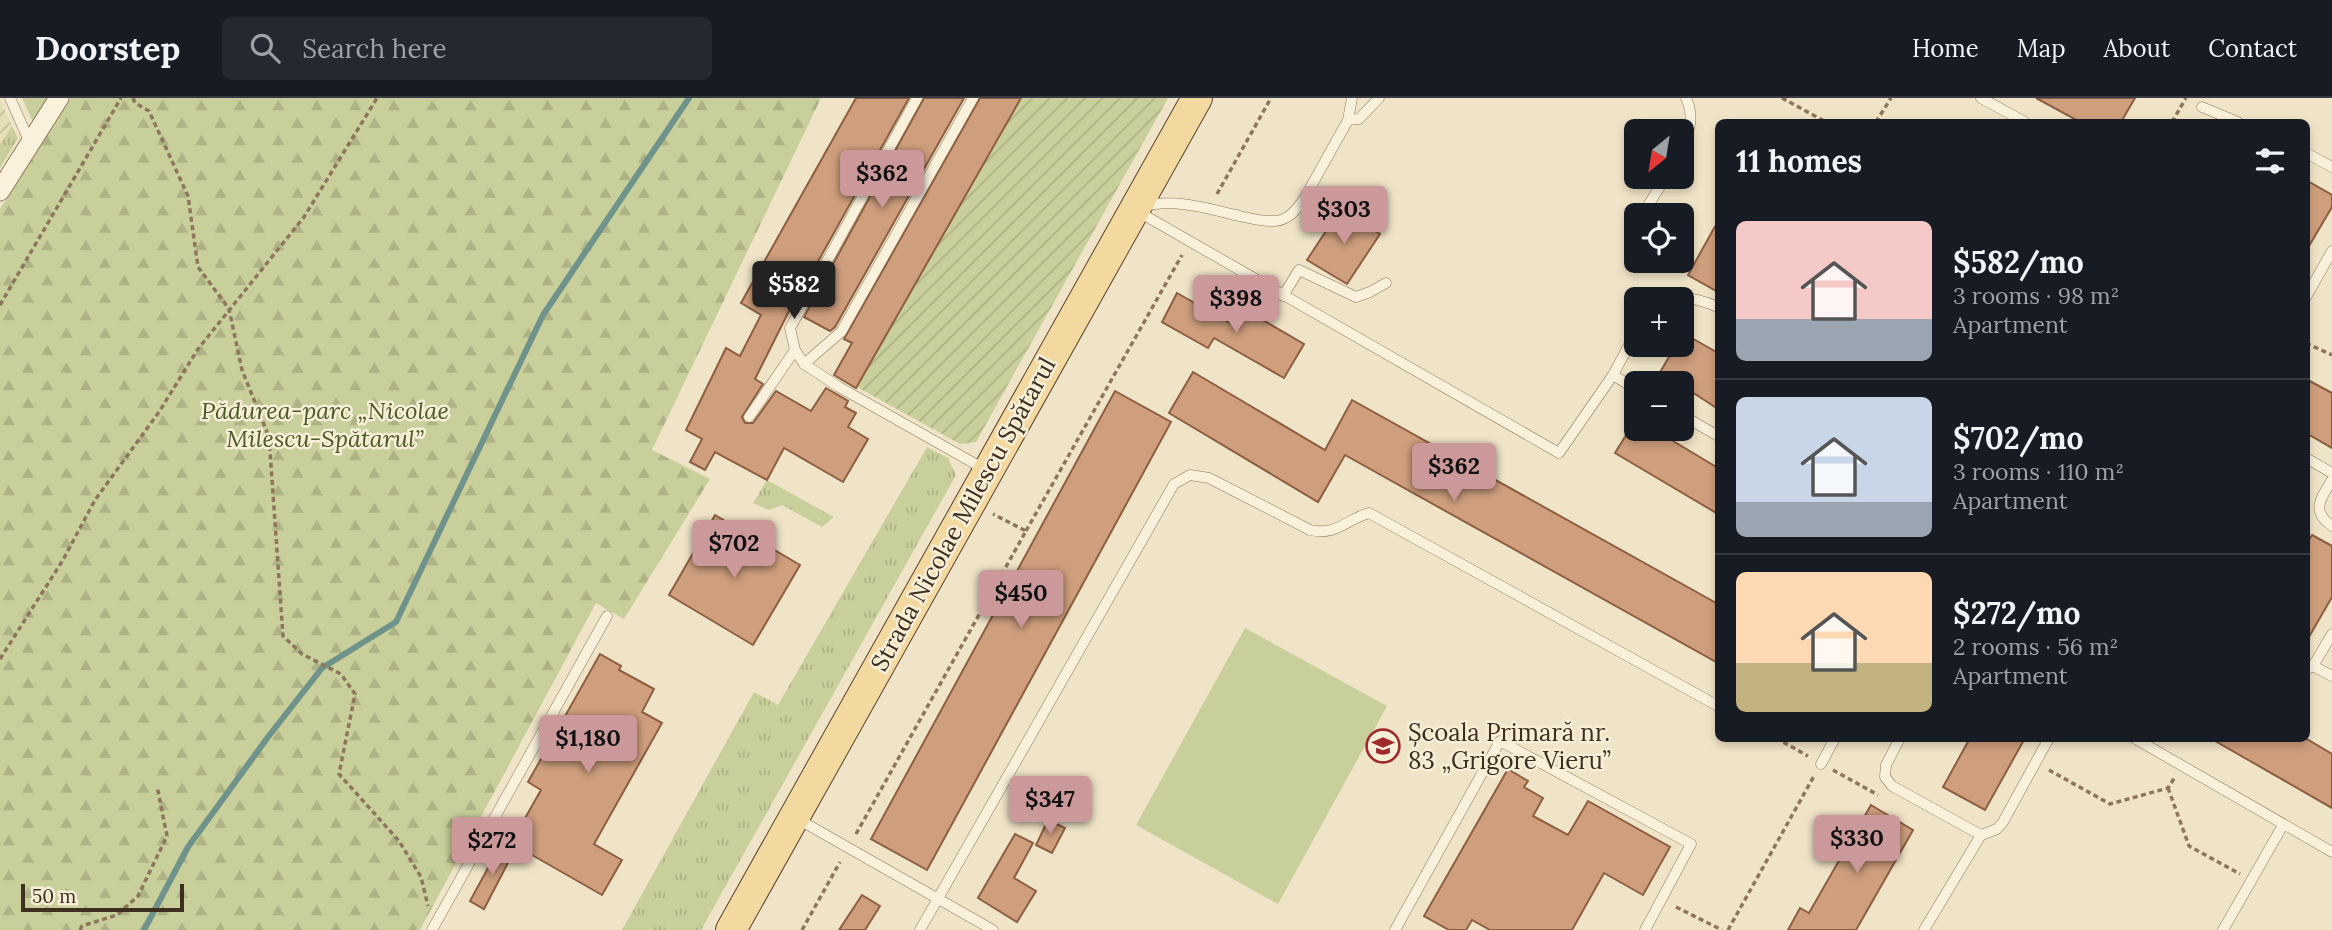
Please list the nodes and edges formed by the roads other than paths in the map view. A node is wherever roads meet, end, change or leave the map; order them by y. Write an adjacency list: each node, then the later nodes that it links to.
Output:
1 (10, 98): 15 (lane)
2 (59, 98): 15 (street)
3 (917, 98): 26 (lane)
4 (974, 98): 28 (lane)
5 (1196, 98): 19 (main road, Strada Nicolae Milescu Spătarul)
6 (1352, 98): 14 (lane)
7 (1379, 98): 14 (lane)
8 (1686, 98): 11 (lane)
9 (1981, 98): 12 (lane)
10 (2202, 107): 13 (lane)
11 (1691, 119)
12 (2020, 119)
13 (2231, 119)
14 (1348, 120): 19 (lane)
15 (31, 143): 18 (street)
16 (2310, 155): 17 (lane)
17 (2332, 167)
18 (0, 191)
19 (1133, 209): 23 (lane); 35 (main road, Strada Nicolae Milescu Spătarul)
20 (2332, 251): 22 (lane)
21 (1386, 283): 23 (lane)
22 (2310, 290)
23 (1283, 296): 29 (lane)
24 (1694, 299): 25 (lane)
25 (1715, 306)
26 (795, 351): 28 (lane); 31 (lane)
27 (1624, 354): 29 (lane)
28 (804, 364): 35 (lane)
29 (1613, 375): 30 (lane)
30 (1624, 381)
31 (749, 417)
32 (1694, 422): 33 (lane)
33 (1715, 434)
34 (2310, 460): 36 (lane)
35 (986, 470): 49 (main road, Strada Nicolae Milescu Spătarul)
36 (2332, 473)
37 (2332, 481): 38 (lane)
38 (2332, 526)
39 (607, 616): 54 (lane)
40 (2332, 634): 41 (lane)
41 (2310, 668): 42 (lane)
42 (2332, 676)
43 (1715, 704): 53 (lane)
44 (1833, 742): 48 (lane)
45 (1898, 742): 51 (lane)
46 (2047, 742): 51 (lane)
47 (2141, 742): 50 (lane)
48 (1821, 764)
49 (794, 817): 53 (lane); 55 (main road, Strada Nicolae Milescu Spătarul)
50 (2283, 825): 52 (lane); 61 (lane)
51 (1980, 835): 60 (lane)
52 (2332, 852)
53 (939, 900): 56 (lane); 57 (lane)
54 (433, 930)
55 (731, 930)
56 (920, 930)
57 (993, 930)
58 (1395, 930): 59 (lane)
59 (1645, 930)
60 (1924, 930)
61 (2222, 930)

